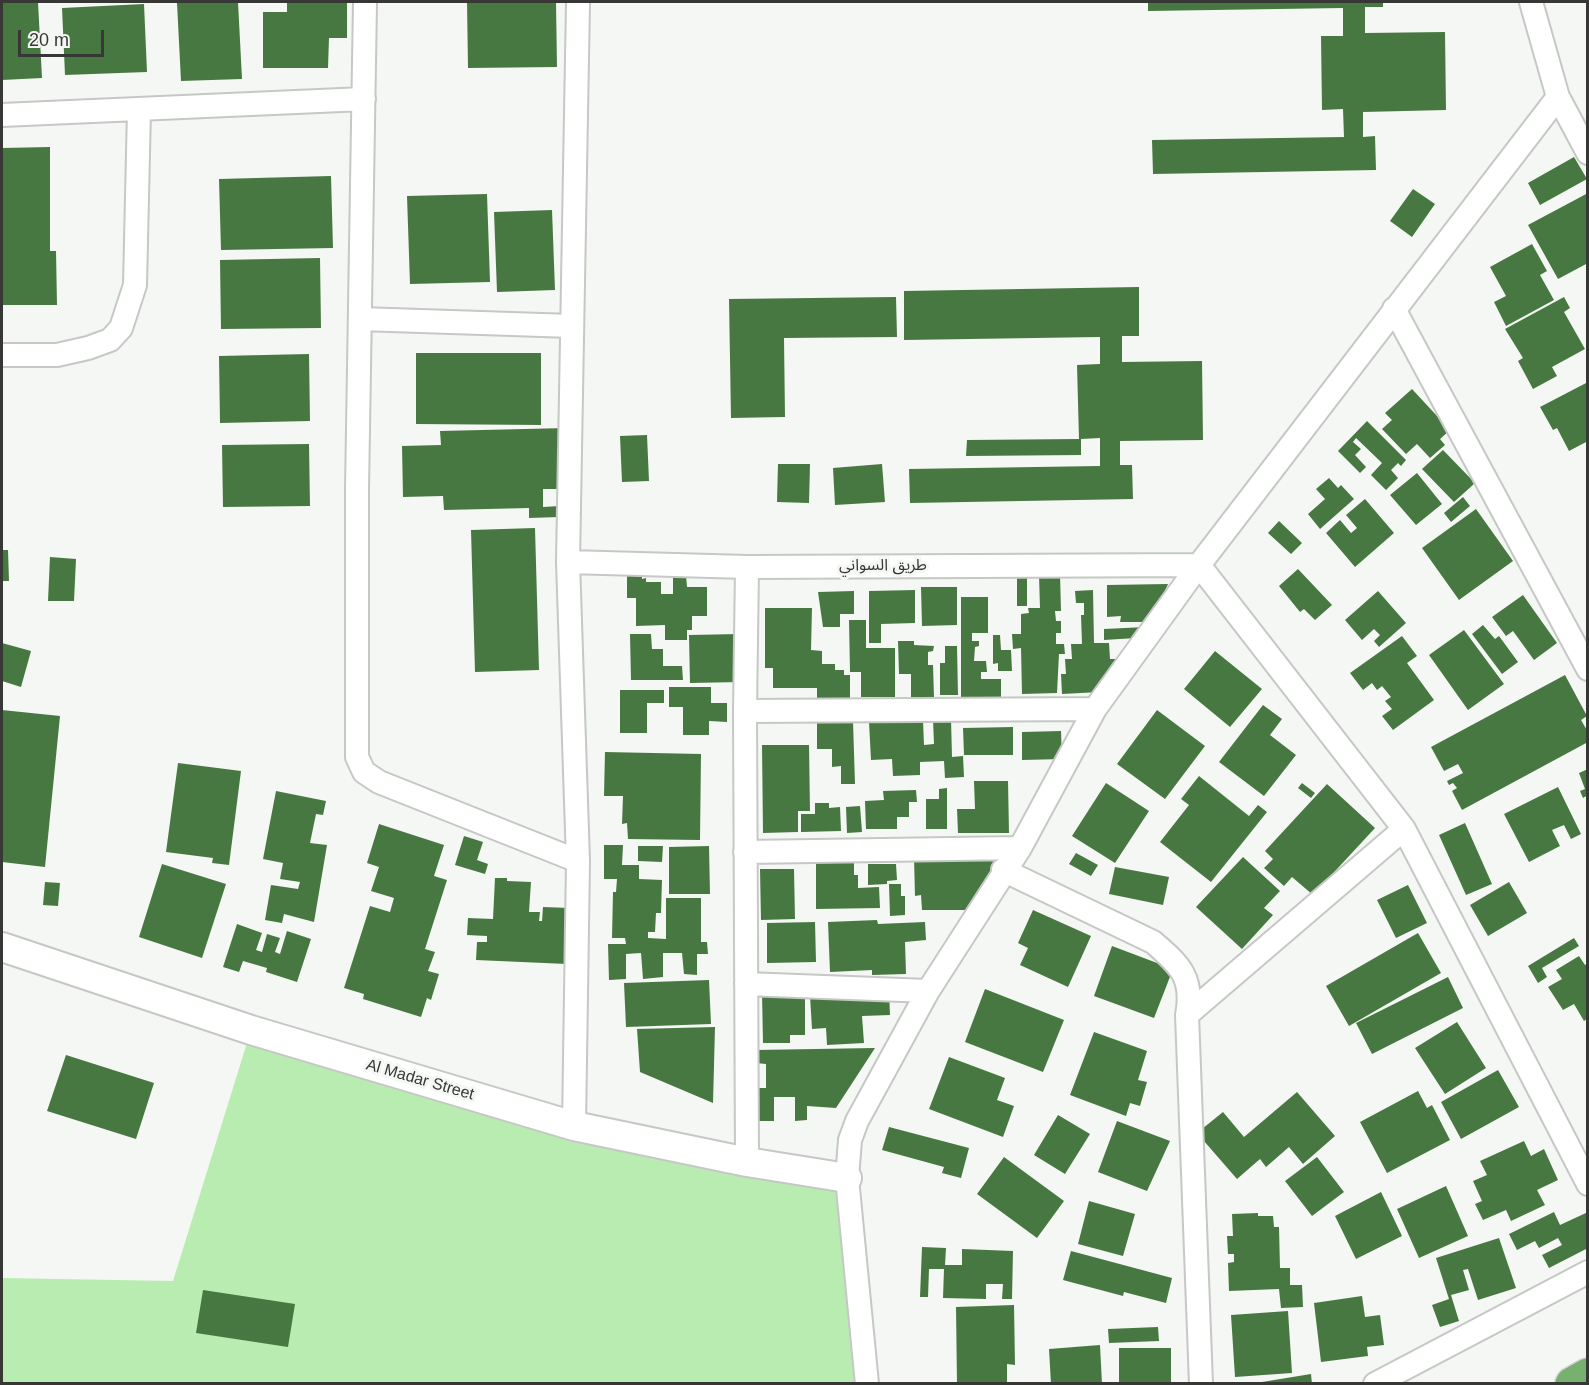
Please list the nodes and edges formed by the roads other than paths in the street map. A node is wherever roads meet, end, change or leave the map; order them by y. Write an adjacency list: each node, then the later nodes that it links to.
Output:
1 (365, 2): 5 (street)
2 (578, 2): 11 (street)
3 (1531, 2): 4 (street)
4 (1558, 97): 8 (street); 9 (street)
5 (364, 99): 6 (street); 10 (street)
6 (139, 109): 7 (street); 12 (street)
7 (2, 115)
8 (1587, 153)
9 (1394, 309): 14 (street); 16 (street)
10 (360, 319): 11 (street); 22 (street)
11 (572, 326): 13 (street)
12 (2, 355)
13 (568, 562): 15 (street, طريق السواني); 22 (street)
14 (1199, 565): 15 (street, طريق السواني); 17 (street); 19 (street)
15 (747, 567): 18 (street)
16 (1587, 669)
17 (1095, 709): 18 (street); 20 (street)
18 (745, 711): 21 (street)
19 (1404, 829): 27 (street); 31 (street)
20 (1020, 848): 21 (street); 23 (street)
21 (745, 852): 25 (street)
22 (578, 861): 28 (street)
23 (1003, 870): 26 (street); 27 (street)
24 (2, 947): 28 (street, Al Madar Street)
25 (746, 984): 26 (street); 29 (street)
26 (928, 991): 30 (street)
27 (1186, 1015): 35 (street)
28 (574, 1126): 29 (street, Al Madar Street)
29 (747, 1162): 30 (street, Al Madar Street)
30 (847, 1178): 34 (street)
31 (1587, 1184)
32 (1587, 1272): 36 (street)
33 (1587, 1375): 37 (highway)
34 (867, 1383)
35 (1201, 1383)
36 (1375, 1383)
37 (1572, 1383)

